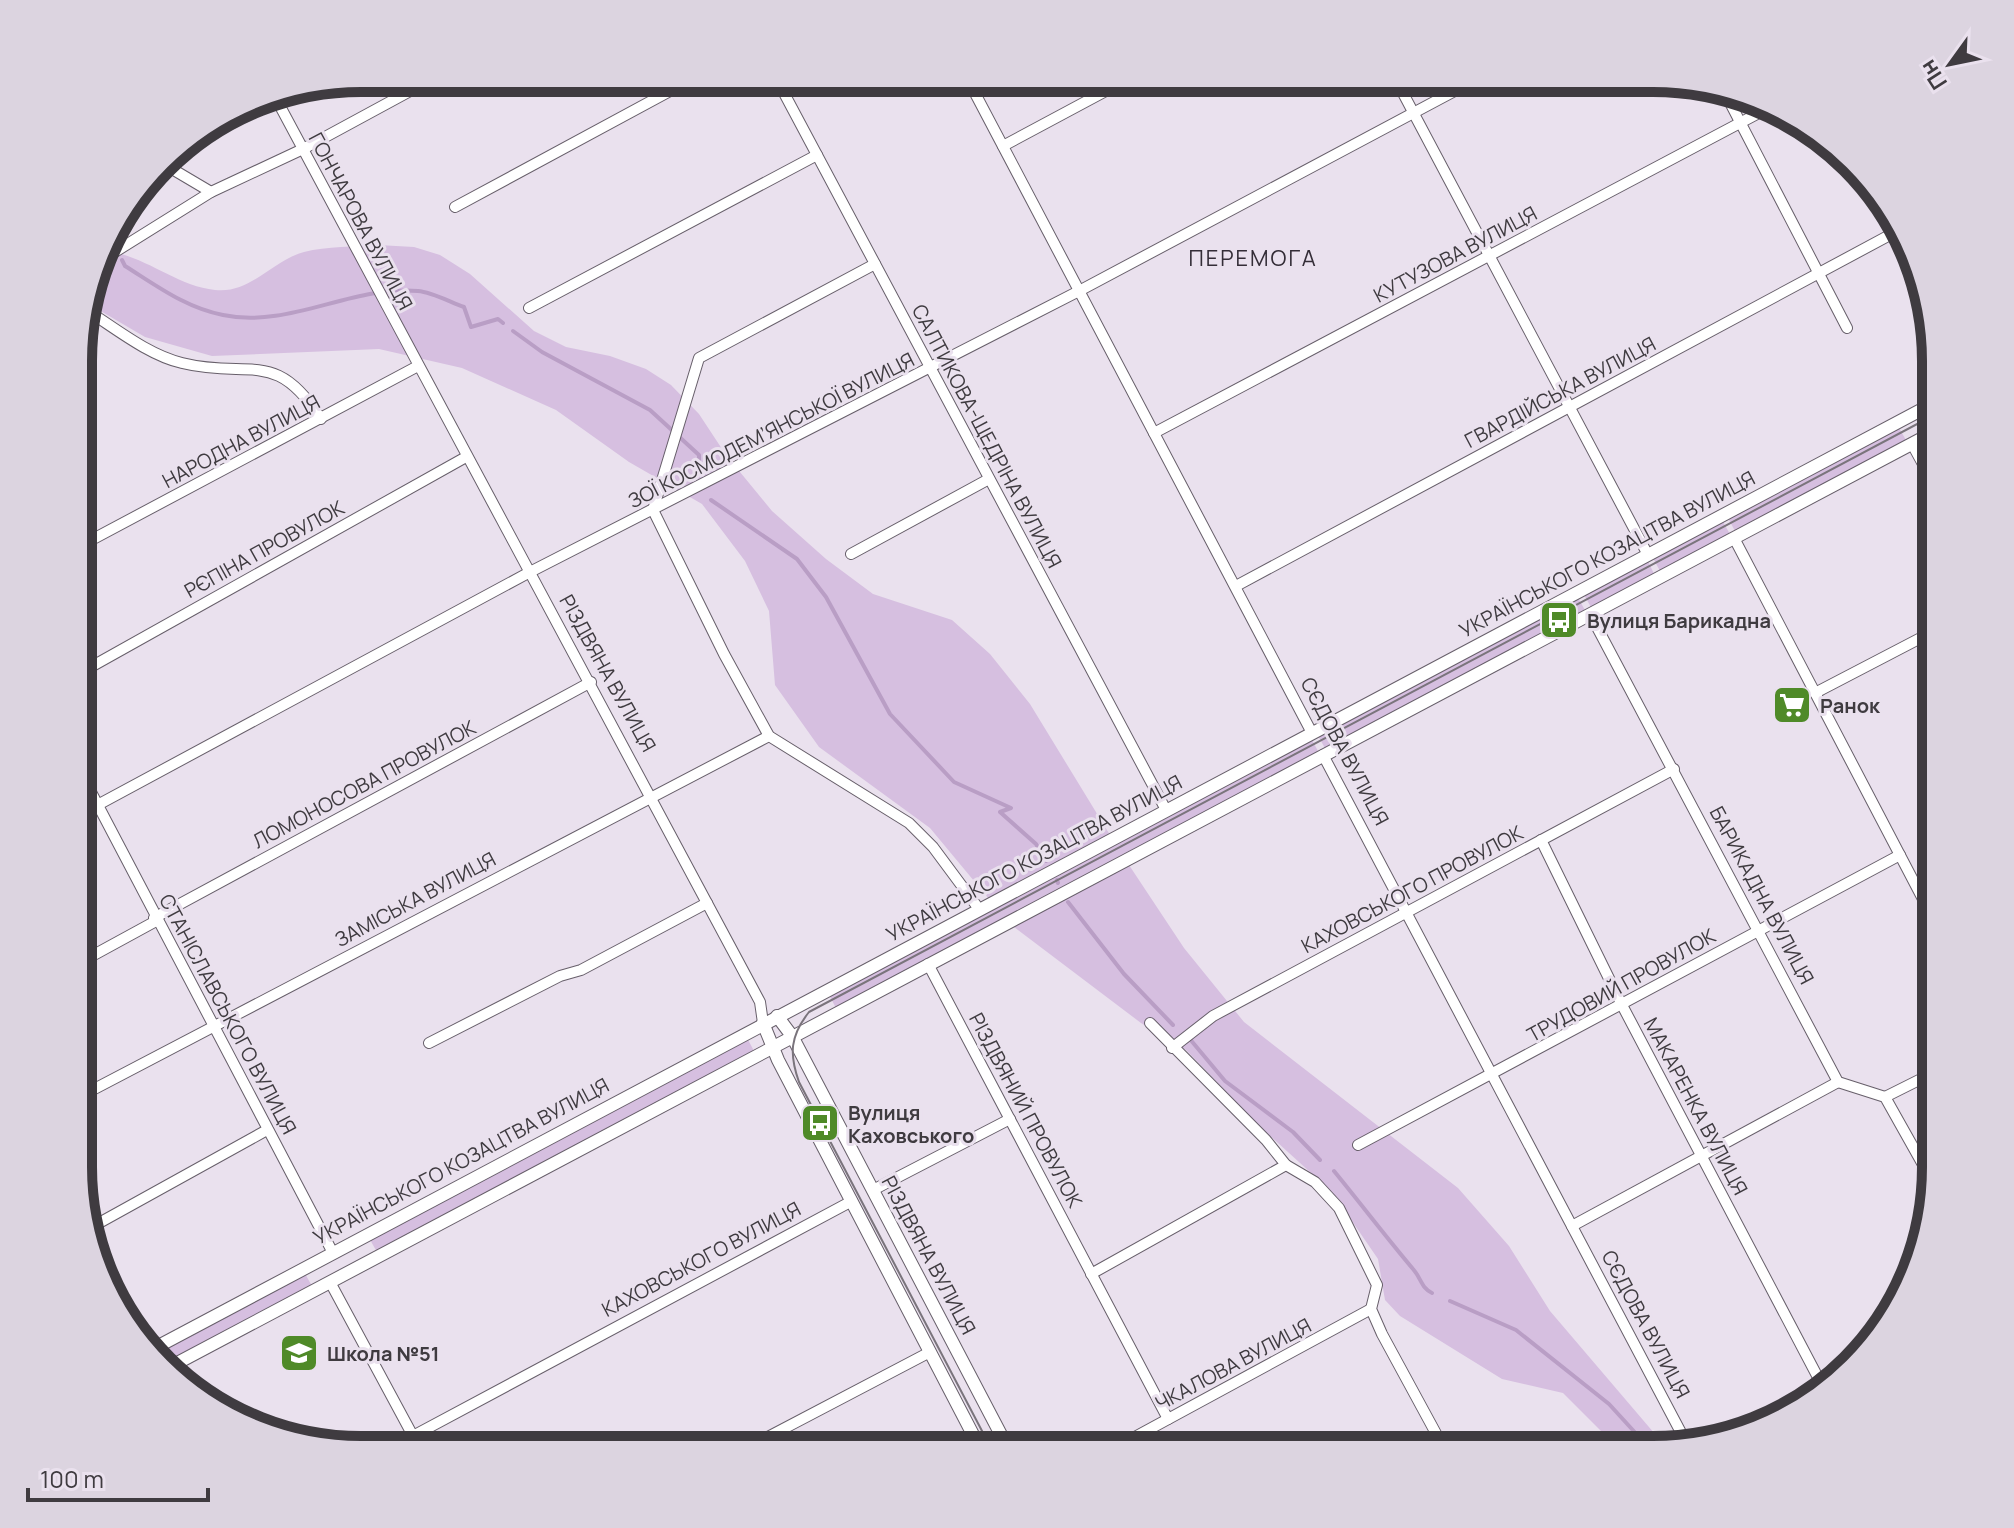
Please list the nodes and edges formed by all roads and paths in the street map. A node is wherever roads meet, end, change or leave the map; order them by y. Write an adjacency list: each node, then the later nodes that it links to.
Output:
1 (408, 92): 14 (street)
2 (668, 92): 18 (street)
3 (784, 92): 15 (street, САЛТИКОВА-ЩЕДРІНА ВУЛИЦЯ)
4 (975, 92): 13 (street, СЄДОВА ВУЛИЦЯ)
5 (1103, 93): 13 (street)
6 (1402, 93): 11 (street)
7 (1452, 93): 11 (street, ЗОЇ КОСМОДЕМ’ЯНСЬКОЇ ВУЛИЦЯ)
8 (279, 104): 14 (street, ГОНЧАРОВА ВУЛИЦЯ)
9 (1731, 104): 12 (street)
10 (1759, 113): 12 (street, КУТУЗОВА ВУЛИЦЯ)
11 (1413, 114): 21 (street); 24 (street, ЗОЇ КОСМОДЕМ’ЯНСЬКОЇ ВУЛИЦЯ)
12 (1741, 123): 21 (street, КУТУЗОВА ВУЛИЦЯ); 23 (street)
13 (1003, 146): 24 (street, СЄДОВА ВУЛИЦЯ)
14 (303, 149): 17 (street); 28 (street, ГОНЧАРОВА ВУЛИЦЯ)
15 (817, 155): 22 (street, САЛТИКОВА-ЩЕДРІНА ВУЛИЦЯ); 25 (street)
16 (173, 170): 17 (street)
17 (211, 192): 20 (street)
18 (455, 207)
19 (1890, 235): 23 (street, ГВАРДІЙСЬКА ВУЛИЦЯ)
20 (115, 252)
21 (1489, 256): 30 (street); 33 (street, КУТУЗОВА ВУЛИЦЯ)
22 (875, 264): 29 (street, САЛТИКОВА-ЩЕДРІНА ВУЛИЦЯ); 39 (street)
23 (1819, 273): 27 (street); 30 (street, ГВАРДІЙСЬКА ВУЛИЦЯ)
24 (1079, 291): 29 (street, ЗОЇ КОСМОДЕМ’ЯНСЬКОЇ ВУЛИЦЯ); 33 (street, СЄДОВА ВУЛИЦЯ)
25 (529, 308)
26 (96, 316): 32 (street)
27 (1847, 328)
28 (418, 366): 32 (street, НАРОДНА ВУЛИЦЯ); 36 (street, РІЗДВЯНА ВУЛИЦЯ)
29 (930, 368): 38 (street, САЛТИКОВА-ЩЕДРІНА ВУЛИЦЯ); 39 (street, ЗОЇ КОСМОДЕМ’ЯНСЬКОЇ ВУЛИЦЯ)
30 (1569, 408): 44 (street); 46 (street, ГВАРДІЙСЬКА ВУЛИЦЯ)
31 (1922, 409): 40 (street, УКРАЇНСЬКОГО КОЗАЦТВА ВУЛИЦЯ)
32 (321, 419): 42 (street, НАРОДНА ВУЛИЦЯ)
33 (1154, 433): 46 (street, СЄДОВА ВУЛИЦЯ)
34 (1922, 439): 35 (street)
35 (1912, 444): 37 (street); 41 (street)
36 (466, 457): 45 (street, РІЗДВЯНА ВУЛИЦЯ); 50 (street, РЄПІНА ПРОВУЛОК)
37 (1922, 462)
38 (989, 479): 43 (street); 61 (street, САЛТИКОВА-ЩЕДРІНА ВУЛИЦЯ)
39 (653, 510): 45 (street, ЗОЇ КОСМОДЕМ’ЯНСЬКОЇ ВУЛИЦЯ); 54 (street)
40 (1723, 515): 41 (street); 44 (street, УКРАЇНСЬКОГО КОЗАЦТВА ВУЛИЦЯ)
41 (1734, 538): 48 (street); 52 (street)
42 (92, 540)
43 (851, 554)
44 (1648, 555): 47 (street, УКРАЇНСЬКОГО КОЗАЦТВА ВУЛИЦЯ)
45 (530, 572): 51 (street, РІЗДВЯНА ВУЛИЦЯ); 59 (street, ЗОЇ КОСМОДЕМ’ЯНСЬКОЇ ВУЛИЦЯ)
46 (1236, 586): 53 (street, СЄДОВА ВУЛИЦЯ)
47 (1579, 592): 48 (street, БАРИКАДНА ВУЛИЦЯ); 53 (street, УКРАЇНСЬКОГО КОЗАЦТВА ВУЛИЦЯ)
48 (1590, 614): 55 (street); 56 (street, БАРИКАДНА ВУЛИЦЯ)
49 (1922, 637): 52 (street)
50 (92, 666)
51 (591, 682): 57 (street, РІЗДВЯНА ВУЛИЦЯ); 68 (street, ЛОМОНОСОВА ПРОВУЛОК)
52 (1815, 693): 63 (street)
53 (1312, 733): 55 (street, СЄДОВА ВУЛИЦЯ); 61 (street, УКРАЇНСЬКОГО КОЗАЦТВА ВУЛИЦЯ)
54 (769, 736): 57 (street, ЗАМІСЬКА ВУЛИЦЯ); 66 (street)
55 (1323, 755): 67 (street, СЄДОВА ВУЛИЦЯ); 71 (street)
56 (1674, 769): 62 (street, КАХОВСЬКОГО ПРОВУЛОК); 69 (street, БАРИКАДНА ВУЛИЦЯ)
57 (652, 795): 65 (street, РІЗДВЯНА ВУЛИЦЯ); 77 (street, ЗАМІСЬКА ВУЛИЦЯ)
58 (93, 796): 59 (street, СТАНІСЛАВСЬКОГО ВУЛИЦЯ)
59 (97, 805): 60 (street, ЗОЇ КОСМОДЕМ’ЯНСЬКОЇ ВУЛИЦЯ); 68 (street, СТАНІСЛАВСЬКОГО ВУЛИЦЯ)
60 (93, 807)
61 (1166, 810): 66 (street, УКРАЇНСЬКОГО КОЗАЦТВА ВУЛИЦЯ)
62 (1541, 840): 67 (street, КАХОВСЬКОГО ПРОВУЛОК); 73 (street, МАКАРЕНКА ВУЛИЦЯ)
63 (1900, 855): 64 (street); 69 (street, ТРУДОВИЙ ПРОВУЛОК)
64 (1921, 896)
65 (707, 903): 72 (street, РІЗДВЯНА ВУЛИЦЯ); 79 (street)
66 (979, 909): 74 (street, УКРАЇНСЬКОГО КОЗАЦТВА ВУЛИЦЯ)
67 (1409, 912): 81 (street, КАХОВСЬКОГО ПРОВУЛОК); 82 (street, СЄДОВА ВУЛИЦЯ)
68 (155, 920): 70 (street, ЛОМОНОСОВА ПРОВУЛОК); 77 (street, СТАНІСЛАВСЬКОГО ВУЛИЦЯ)
69 (1758, 931): 73 (street, ТРУДОВИЙ ПРОВУЛОК); 84 (street, БАРИКАДНА ВУЛИЦЯ)
70 (93, 955)
71 (928, 964): 78 (street); 87 (street, РІЗДВЯНИЙ ПРОВУЛОК)
72 (760, 1002): 74 (street, РІЗДВЯНА ВУЛИЦЯ); 75 (street, РІЗДВЯНА ВУЛИЦЯ)
73 (1622, 1005): 82 (street, ТРУДОВИЙ ПРОВУЛОК); 90 (street, МАКАРЕНКА ВУЛИЦЯ)
74 (777, 1016): 75 (street, УКРАЇНСЬКОГО КОЗАЦТВА ВУЛИЦЯ); 78 (street, РІЗДВЯНА ВУЛИЦЯ)
75 (763, 1023): 80 (street, РІЗДВЯНА ВУЛИЦЯ); 97 (street, УКРАЇНСЬКОГО КОЗАЦТВА ВУЛИЦЯ)
76 (1150, 1023): 81 (street)
77 (212, 1027): 85 (street, ЗАМІСЬКА ВУЛИЦЯ); 88 (street, СТАНІСЛАВСЬКОГО ВУЛИЦЯ)
78 (792, 1036): 80 (street); 93 (street, РІЗДВЯНА ВУЛИЦЯ)
79 (429, 1043)
80 (771, 1046): 94 (street, РІЗДВЯНА ВУЛИЦЯ); 99 (street)
81 (1172, 1048): 92 (street)
82 (1492, 1075): 89 (street, ТРУДОВИЙ ПРОВУЛОК); 96 (street, СЄДОВА ВУЛИЦЯ)
83 (1921, 1079): 86 (street)
84 (1838, 1082): 86 (street); 90 (street)
85 (93, 1090)
86 (1885, 1097): 91 (street)
87 (1010, 1119): 93 (street, КАХОВСЬКОГО ВУЛИЦЯ); 100 (street, РІЗДВЯНИЙ ПРОВУЛОК)
88 (267, 1130): 95 (street); 97 (street, СТАНІСЛАВСЬКОГО ВУЛИЦЯ)
89 (1358, 1145)
90 (1700, 1154): 96 (street); 106 (street, МАКАРЕНКА ВУЛИЦЯ)
91 (1921, 1161)
92 (1286, 1165): 100 (street); 102 (street)
93 (873, 1190): 94 (street, КАХОВСЬКОГО ВУЛИЦЯ); 113 (street, РІЗДВЯНА ВУЛИЦЯ)
94 (852, 1201): 104 (street, РІЗДВЯНА ВУЛИЦЯ); 110 (street, КАХОВСЬКОГО ВУЛИЦЯ)
95 (98, 1224)
96 (1572, 1226): 108 (street, СЄДОВА ВУЛИЦЯ)
97 (333, 1253): 98 (street, УКРАЇНСЬКОГО КОЗАЦТВА ВУЛИЦЯ); 99 (street, СТАНІСЛАВСЬКОГО ВУЛИЦЯ)
98 (319, 1260): 101 (street); 103 (street, УКРАЇНСЬКОГО КОЗАЦТВА ВУЛИЦЯ)
99 (344, 1274): 101 (street)
100 (1091, 1274): 107 (street, РІЗДВЯНИЙ ПРОВУЛОК)
101 (330, 1282): 105 (street); 109 (street)
102 (1371, 1309): 107 (street, ЧКАЛОВА ВУЛИЦЯ); 115 (street)
103 (160, 1345)
104 (930, 1352): 111 (street); 112 (street, РІЗДВЯНА ВУЛИЦЯ)
105 (177, 1363)
106 (1819, 1379)
107 (1168, 1419): 114 (street, ЧКАЛОВА ВУЛИЦЯ)
108 (1682, 1434)
109 (412, 1435)
110 (415, 1435)
111 (771, 1435)
112 (973, 1435)
113 (1001, 1436)
114 (1137, 1436)
115 (1435, 1436)

